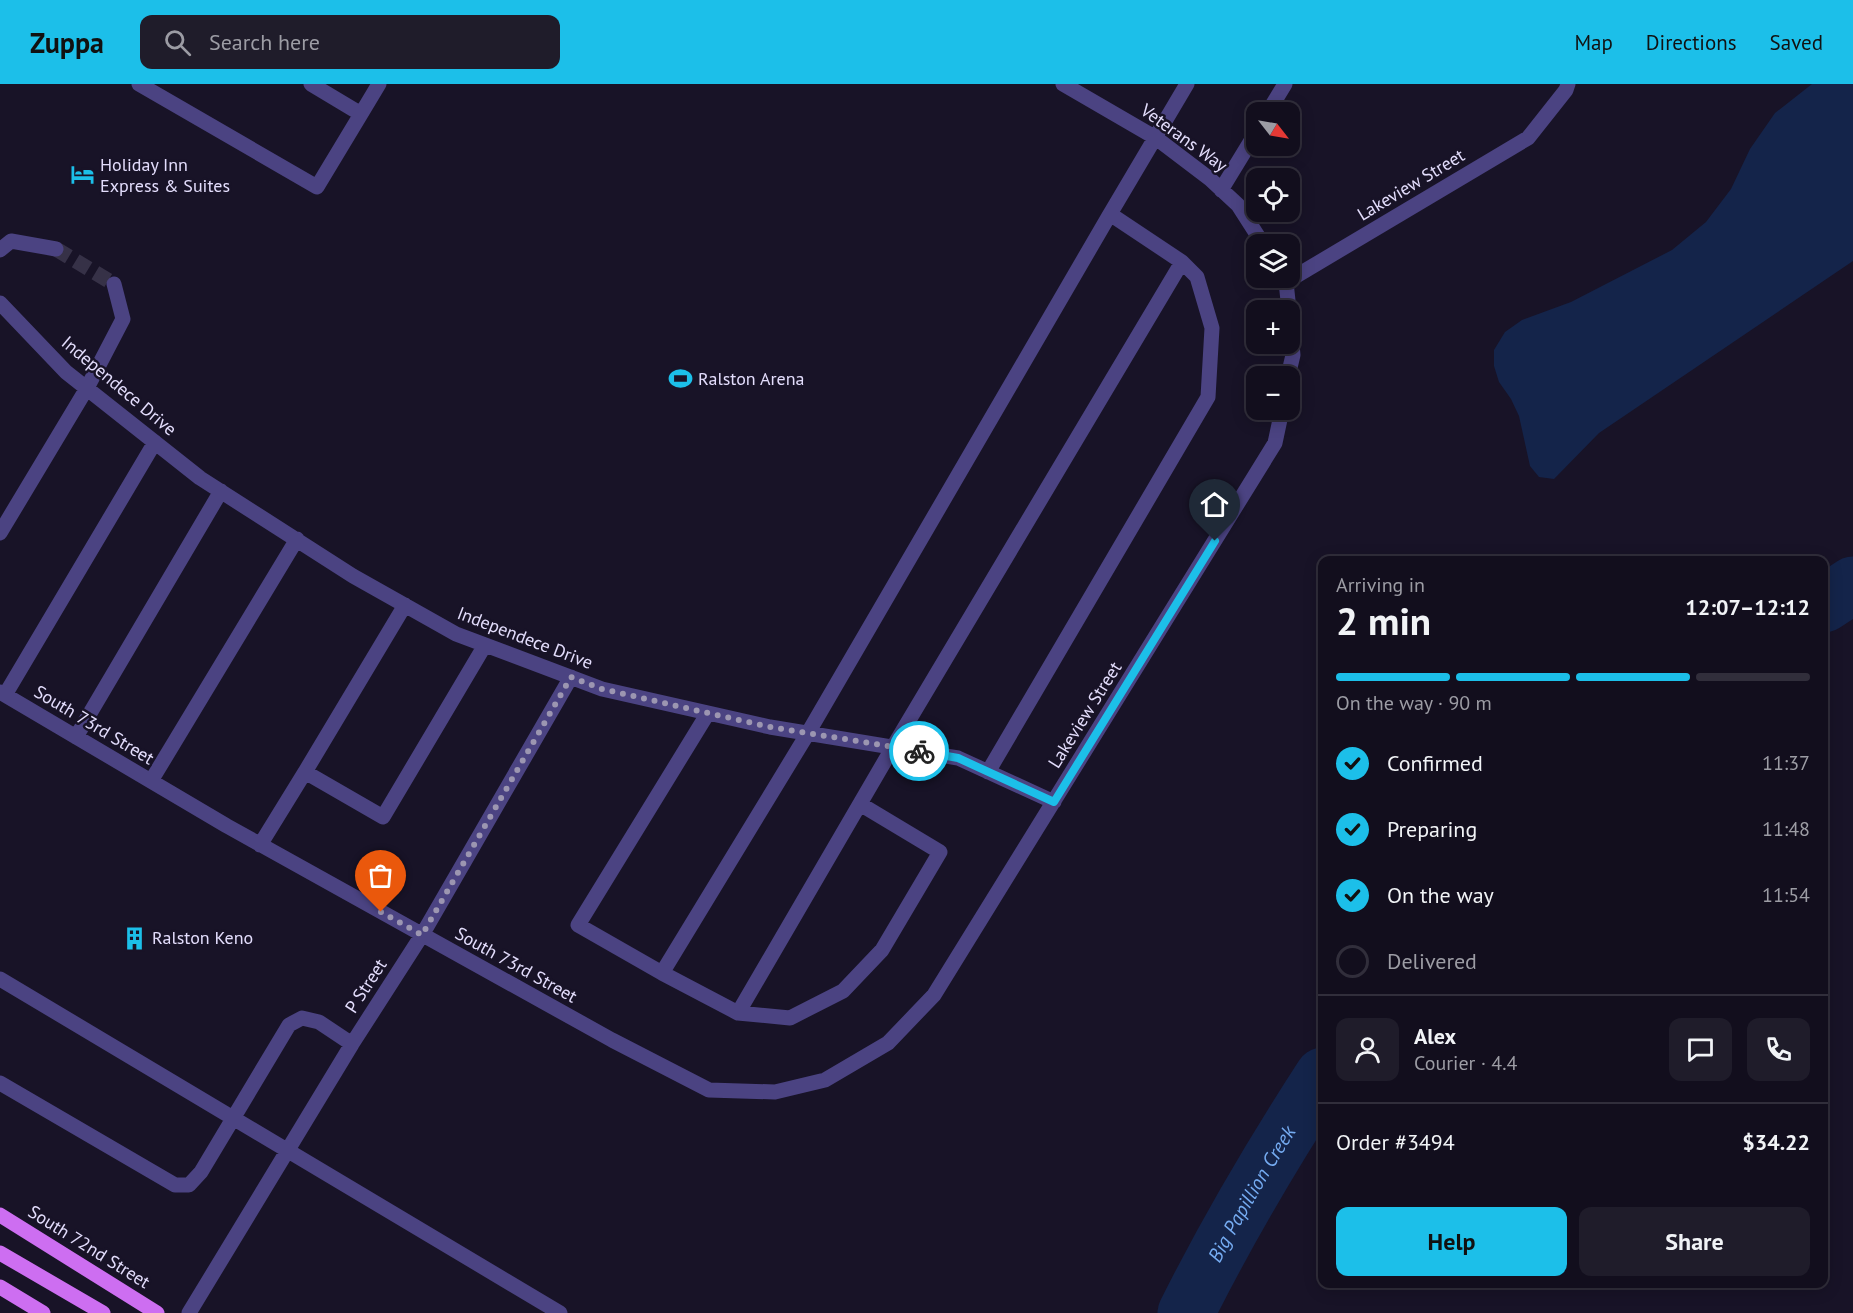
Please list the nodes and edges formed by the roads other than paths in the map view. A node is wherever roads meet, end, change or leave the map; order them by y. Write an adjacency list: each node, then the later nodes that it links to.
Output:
1 (139, 84): 10 (street)
2 (311, 84): 10 (street)
3 (379, 84): 10 (street)
4 (1063, 84): 8 (street, Veterans Way)
5 (1187, 84): 11 (street)
6 (1285, 84): 9 (street)
7 (1567, 87): 19 (street, Lakeview Street)
8 (1087, 90): 11 (street, Veterans Way)
9 (1274, 102)
10 (361, 114)
11 (1156, 138): 13 (street, Veterans Way); 14 (street)
12 (1246, 149): 13 (street)
13 (1221, 189): 15 (street, Veterans Way)
14 (1110, 214): 18 (street); 33 (street)
15 (1257, 234)
16 (56, 249): 17 (street)
17 (0, 250)
18 (1182, 262): 35 (street); 37 (street)
19 (1300, 271)
20 (114, 284): 22 (street)
21 (0, 303): 22 (street, Independece Drive)
22 (87, 388): 24 (street, Independece Drive); 26 (street)
23 (1280, 420): 39 (street, Lakeview Street)
24 (155, 442): 25 (street, Independece Drive); 31 (street)
25 (221, 491): 27 (street, Independece Drive); 34 (street)
26 (0, 532)
27 (297, 539): 28 (street, Independece Drive); 38 (street)
28 (405, 605): 29 (street, Independece Drive); 36 (street)
29 (485, 645): 30 (street, Independece Drive); 36 (street)
30 (571, 677): 32 (street, Independece Drive); 42 (street, P Street)
31 (2, 693): 34 (street, South 73rd Street)
32 (708, 713): 33 (street, Independece Drive); 43 (street)
33 (808, 733): 35 (street, Independece Drive); 43 (street)
34 (76, 737): 38 (street, South 73rd Street)
35 (893, 747): 37 (street, Independece Drive); 40 (street)
36 (305, 771): 41 (street)
37 (988, 772): 39 (street, Independece Drive)
38 (151, 782): 41 (street, South 73rd Street)
39 (1054, 802): 48 (street, Lakeview Street)
40 (860, 804): 45 (street); 45 (street)
41 (260, 845): 42 (street, South 73rd Street)
42 (422, 935): 46 (street, P Street); 48 (street, South 73rd Street)
43 (662, 973): 45 (street)
44 (0, 979): 49 (street)
45 (738, 1013)
46 (352, 1044): 49 (street); 50 (street, P Street)
47 (0, 1083): 49 (street)
48 (775, 1092)
49 (233, 1118): 50 (street)
50 (289, 1150): 57 (street, P Street); 58 (street)
51 (0, 1215): 56 (main road, South 72nd Street)
52 (0, 1253): 55 (main road)
53 (0, 1287): 54 (main road)
54 (43, 1313)
55 (104, 1313)
56 (157, 1313)
57 (189, 1313)
58 (560, 1313)

